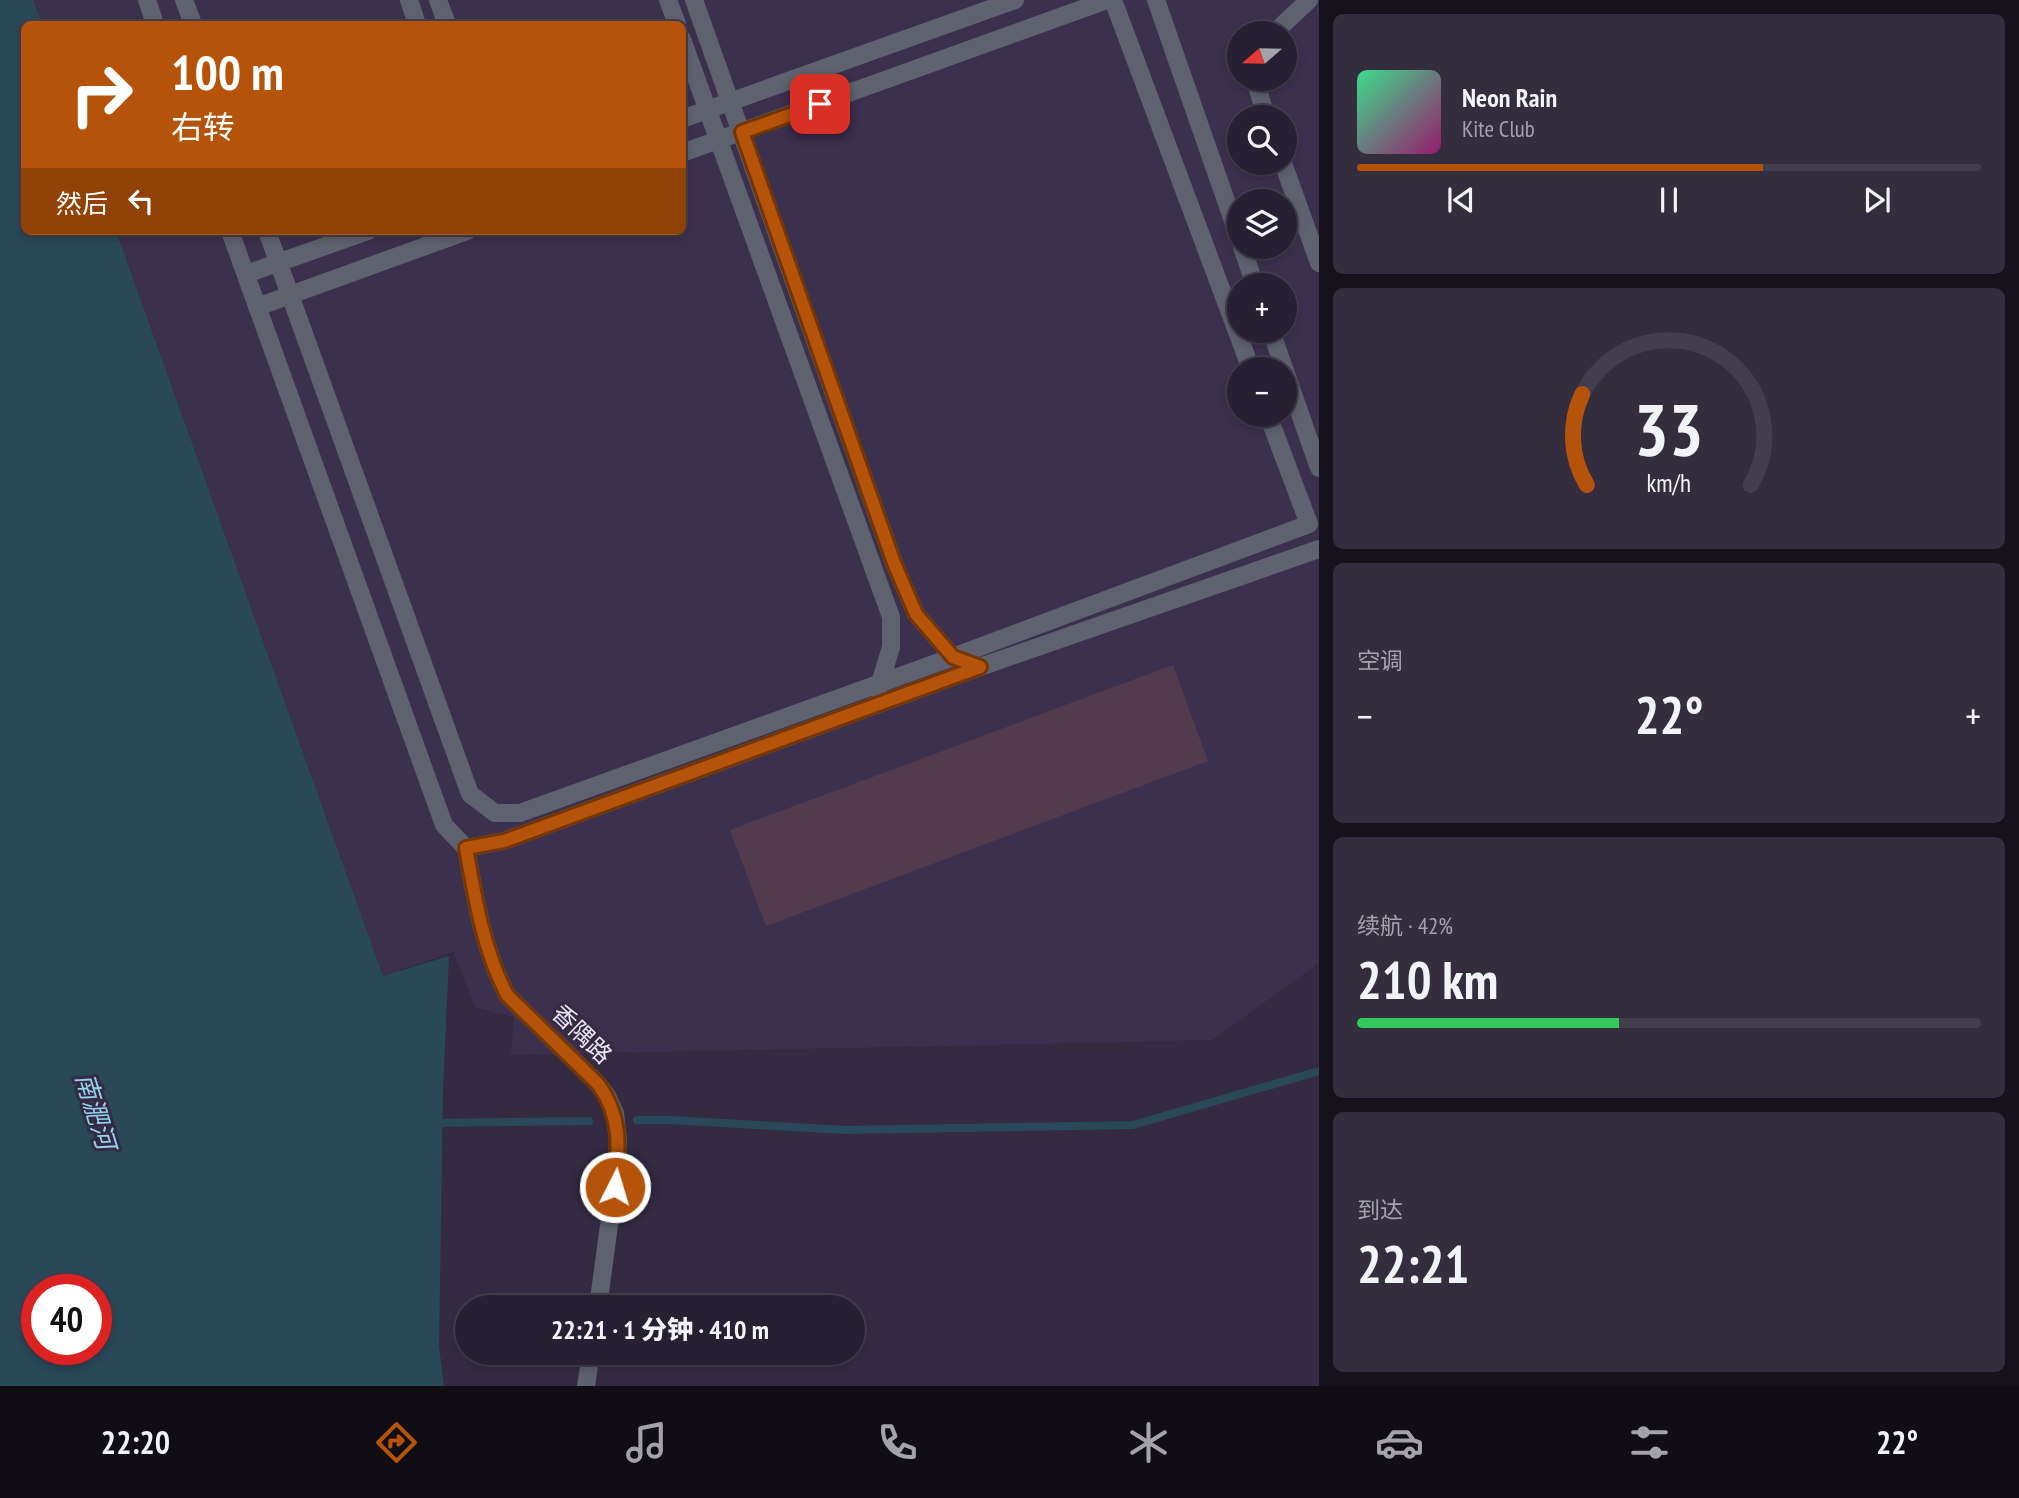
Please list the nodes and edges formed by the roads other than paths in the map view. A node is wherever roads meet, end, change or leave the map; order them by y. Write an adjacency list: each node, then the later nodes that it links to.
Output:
1 (146, 0): 12 (street)
2 (184, 0): 13 (street)
3 (409, 0): 14 (street)
4 (438, 0): 15 (street)
5 (668, 0): 16 (street)
6 (694, 0): 19 (street)
7 (1015, 0): 19 (street)
8 (1107, 0): 22 (street)
9 (1113, 0): 37 (street)
10 (1156, 0): 26 (street)
11 (1309, 0): 17 (street)
12 (154, 21)
13 (192, 21)
14 (417, 21)
15 (446, 21)
16 (676, 21)
17 (1287, 21)
18 (687, 68): 20 (street)
19 (731, 102): 20 (street); 22 (street)
20 (708, 110): 21 (street); 23 (street)
21 (686, 118)
22 (742, 132): 23 (street); 41 (street)
23 (719, 140): 24 (street); 43 (street)
24 (686, 152)
25 (1287, 175): 32 (street)
26 (1227, 204)
27 (231, 235): 33 (street)
28 (268, 235): 31 (street)
29 (357, 235): 31 (street)
30 (456, 235): 34 (street)
31 (279, 263): 33 (street); 34 (street)
32 (1319, 263)
33 (246, 274): 35 (street)
34 (290, 295): 35 (street); 43 (street)
35 (257, 307): 45 (street)
36 (1275, 343): 39 (street)
37 (1247, 357)
38 (1272, 427): 41 (street)
39 (1319, 468)
40 (1319, 550): 42 (street)
41 (953, 657): 42 (street); 43 (street)
42 (980, 667): 44 (street)
43 (881, 683): 44 (street)
44 (870, 707): 45 (street)
45 (466, 848): 46 (street, 香隅路)
46 (600, 1295)
47 (589, 1365): 48 (street)
48 (586, 1386)

